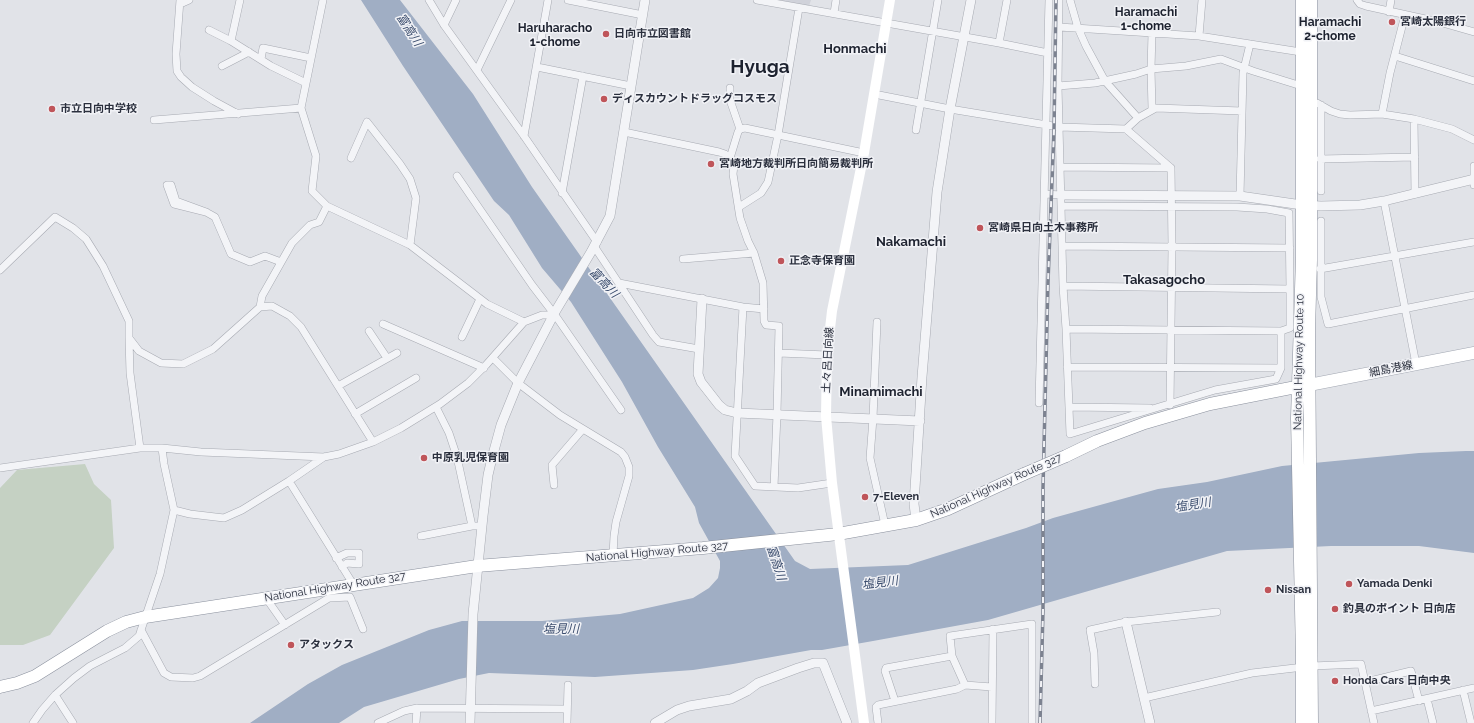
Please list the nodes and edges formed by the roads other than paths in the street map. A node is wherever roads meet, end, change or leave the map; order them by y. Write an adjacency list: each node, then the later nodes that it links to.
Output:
1 (189, 0): 24 (street)
2 (240, 0): 41 (street)
3 (323, 0): 48 (street)
4 (429, 0): 32 (street)
5 (456, 0): 32 (street)
6 (511, 0): 54 (street)
7 (548, 0): 51 (street)
8 (568, 0): 25 (street)
9 (645, 0): 29 (street)
10 (757, 0): 26 (street)
11 (836, 0): 28 (street)
12 (890, 0): 31 (main road, 土々呂日向線)
13 (938, 0): 36 (street)
14 (971, 0): 40 (street)
15 (1007, 0): 42 (street)
16 (1049, 0): 46 (street)
17 (1059, 0): 33 (street)
18 (1070, 0): 34 (street)
19 (1202, 0): 39 (street)
20 (1302, 0): 45 (main road, National Highway Route 10)
21 (1312, 0): 65 (main road, National Highway Route 10)
22 (1357, 0): 27 (street)
23 (1391, 0): 27 (street)
24 (180, 2): 70 (street)
25 (593, 2): 29 (street)
26 (799, 8): 28 (street); 81 (street)
27 (1389, 12): 30 (street)
28 (834, 13): 31 (street)
29 (643, 15): 60 (street)
30 (1405, 15): 37 (street); 47 (street)
31 (886, 23): 36 (street); 63 (main road, 土々呂日向線)
32 (444, 25): 54 (street)
33 (1059, 27): 34 (street); 61 (street)
34 (1078, 28): 38 (street); 56 (street)
35 (209, 30): 41 (street)
36 (932, 32): 40 (street); 64 (street)
37 (1474, 32)
38 (1152, 33): 39 (street); 53 (street)
39 (1199, 36): 43 (street)
40 (964, 38): 42 (street); 67 (street)
41 (231, 41): 44 (street)
42 (999, 43): 46 (street)
43 (1250, 44): 45 (street); 52 (street)
44 (249, 52): 49 (street); 50 (street)
45 (1301, 52): 59 (main road, National Highway Route 10)
46 (1048, 53): 75 (street)
47 (1395, 56): 57 (street); 71 (street)
48 (311, 58): 49 (street); 58 (street)
49 (260, 59): 58 (street)
50 (222, 66)
51 (537, 67): 55 (street); 82 (street)
52 (1245, 67): 53 (street); 59 (street); 69 (street)
53 (1151, 69): 56 (street); 68 (street)
54 (477, 70): 82 (street)
55 (582, 76): 60 (street); 96 (street)
56 (1105, 81): 61 (street); 72 (street)
57 (1474, 81)
58 (306, 83): 66 (street)
59 (1301, 85): 105 (main road, National Highway Route 10)
60 (631, 86): 80 (street)
61 (1058, 86): 76 (street)
62 (730, 88): 77 (street)
63 (874, 94): 64 (street); 84 (main road, 土々呂日向線)
64 (921, 104): 67 (street); 79 (street)
65 (1316, 104): 71 (street); 88 (street); 105 (main road, National Highway Route 10)
66 (301, 108): 70 (street); 103 (street)
67 (950, 109): 75 (street); 169 (street)
68 (1152, 109): 69 (street); 72 (street)
69 (1242, 111): 101 (street)
70 (238, 114): 74 (street)
71 (1382, 114): 73 (street)
72 (1138, 118): 78 (street)
73 (1414, 119): 83 (street); 85 (street)
74 (154, 120)
75 (1046, 125): 76 (street); 97 (street)
76 (1059, 127): 78 (street); 90 (street)
77 (740, 129): 81 (street); 87 (street)
78 (1126, 129): 91 (street)
79 (916, 130)
80 (624, 132): 87 (street); 112 (street)
81 (778, 135): 84 (street); 106 (street)
82 (524, 136): 96 (street)
83 (1474, 140)
84 (864, 153): 146 (main road, 土々呂日向線)
85 (1415, 157): 88 (street); 98 (street)
86 (352, 158): 110 (street)
87 (730, 158): 106 (street)
88 (1320, 159): 95 (street)
89 (1474, 166): 93 (street)
90 (1060, 167): 91 (street); 99 (street)
91 (1171, 168): 100 (street)
92 (457, 176): 132 (street)
93 (1474, 181): 98 (street)
94 (172, 185): 118 (street)
95 (1321, 191)
96 (562, 193): 112 (street)
97 (1045, 194): 99 (street); 158 (street)
98 (1415, 194): 102 (street)
99 (1061, 195): 100 (street); 104 (street)
100 (1171, 196): 101 (street); 107 (street)
101 (1240, 196): 105 (street)
102 (1384, 201): 105 (street); 116 (street)
103 (327, 206): 110 (street); 118 (street)
104 (1061, 206): 107 (street); 111 (street)
105 (1306, 206): 157 (main road, National Highway Route 10)
106 (739, 207): 115 (street)
107 (1171, 207): 113 (street); 114 (street)
108 (1321, 221): 119 (street)
109 (1474, 242): 116 (street)
110 (410, 245): 126 (street)
111 (1062, 246): 113 (street); 122 (street)
112 (594, 247): 121 (street); 132 (street)
113 (1172, 247): 114 (street); 123 (street)
114 (1290, 248): 124 (street)
115 (754, 253): 117 (street); 131 (street)
116 (1396, 256): 119 (street); 130 (street)
117 (683, 259)
118 (281, 262): 128 (street)
119 (1320, 269): 130 (street)
120 (0, 270): 141 (street)
121 (619, 283): 127 (street); 142 (street)
122 (1063, 286): 123 (street); 136 (street)
123 (1171, 288): 124 (street); 137 (street)
124 (1290, 289): 139 (street)
125 (1474, 295): 130 (street)
126 (480, 299): 133 (street); 140 (street)
127 (702, 299): 129 (street); 142 (street)
128 (260, 307): 141 (street); 156 (street)
129 (743, 307): 131 (street); 164 (street)
130 (1406, 307): 149 (street)
131 (764, 309): 144 (street)
132 (555, 313): 133 (street); 155 (street); 163 (street)
133 (524, 322): 148 (street)
134 (877, 322): 168 (street)
135 (383, 324): 151 (street)
136 (1066, 329): 137 (street); 150 (street)
137 (1170, 329): 139 (street); 152 (street)
138 (369, 331): 147 (street)
139 (1281, 331): 153 (street)
140 (462, 337)
141 (129, 338): 172 (street)
142 (699, 349): 164 (street)
143 (397, 353): 147 (street)
144 (779, 353): 146 (street); 166 (street)
145 (1474, 353): 149 (main road, 細島港線)
146 (827, 355): 167 (main road, 土々呂日向線)
147 (387, 358): 156 (street)
148 (493, 358): 151 (street); 155 (street)
149 (1416, 364): 157 (main road, 細島港線)
150 (1067, 367): 152 (street); 161 (street)
151 (484, 368): 160 (street)
152 (1170, 368): 153 (street); 159 (street)
153 (1281, 368): 159 (street)
154 (416, 378): 165 (street)
155 (518, 383): 170 (street); 183 (street)
156 (338, 386): 165 (street)
157 (1303, 386): 181 (main road, National Highway Route 327, bridge); 200 (main road, National Highway Route 10)
158 (1039, 402)
159 (1170, 405): 162 (street)
160 (436, 407): 171 (street); 183 (street)
161 (1069, 407): 162 (street); 162 (street)
162 (1158, 408)
163 (621, 410)
164 (738, 413): 166 (street); 179 (street)
165 (355, 414): 171 (street)
166 (777, 414): 167 (street); 179 (street)
167 (826, 416): 168 (street); 177 (main road, 土々呂日向線)
168 (873, 418): 169 (street); 182 (street)
169 (920, 420): 181 (street)
170 (583, 429): 178 (street); 186 (street)
171 (373, 442): 174 (street)
172 (140, 448): 173 (street); 175 (street)
173 (162, 448): 174 (street); 180 (street)
174 (324, 457): 176 (street)
175 (0, 468)
176 (289, 481): 180 (street); 187 (street)
177 (832, 483): 179 (street); 185 (main road, 土々呂日向線)
178 (554, 485)
179 (774, 487)
180 (174, 510): 193 (street)
181 (916, 520): 182 (main road, National Highway Route 327)
182 (885, 525): 185 (main road, National Highway Route 327)
183 (477, 526): 184 (street); 188 (street)
184 (421, 536)
185 (838, 538): 186 (main road, National Highway Route 327); 226 (main road, 土々呂日向線)
186 (613, 555): 188 (main road, National Highway Route 327)
187 (336, 558): 189 (street); 189 (street)
188 (477, 566): 190 (main road, National Highway Route 327); 215 (street)
189 (342, 567): 190 (street)
190 (353, 584): 191 (main road, National Highway Route 327)
191 (266, 598): 193 (main road, National Highway Route 327); 195 (street)
192 (1217, 612): 194 (street)
193 (145, 617): 198 (street); 205 (main road, National Highway Route 327)
194 (1126, 622): 202 (street); 210 (street)
195 (285, 625): 196 (street); 198 (street)
196 (363, 629)
197 (993, 629): 199 (street); 206 (street); 229 (street)
198 (140, 630): 209 (street)
199 (952, 656): 204 (street); 212 (street)
200 (1307, 667): 201 (street); 210 (street); 231 (main road, National Highway Route 10); 232 (main road, National Highway Route 10)
201 (1366, 682): 213 (street); 217 (street)
202 (1095, 684)
203 (568, 685): 216 (street)
204 (965, 685): 206 (street); 212 (street)
205 (0, 687)
206 (992, 687): 228 (street)
207 (1474, 688): 208 (street)
208 (1463, 690): 211 (street); 235 (street)
209 (55, 695): 218 (street); 219 (street)
210 (1144, 698): 230 (street)
211 (1427, 699): 213 (street); 234 (street)
212 (895, 701): 227 (street)
213 (1419, 701): 217 (street)
214 (417, 708): 215 (street); 220 (street); 221 (street)
215 (470, 708): 216 (street); 222 (street)
216 (567, 709): 223 (street)
217 (1371, 711): 233 (street)
218 (33, 723)
219 (73, 723)
220 (378, 723)
221 (416, 723)
222 (470, 723)
223 (567, 723)
224 (655, 723): 225 (street)
225 (846, 723)
226 (864, 723)
227 (878, 723)
228 (992, 723)
229 (1032, 723)
230 (1150, 723)
231 (1302, 723)
232 (1312, 723)
233 (1374, 723)
234 (1433, 723)
235 (1472, 723)

